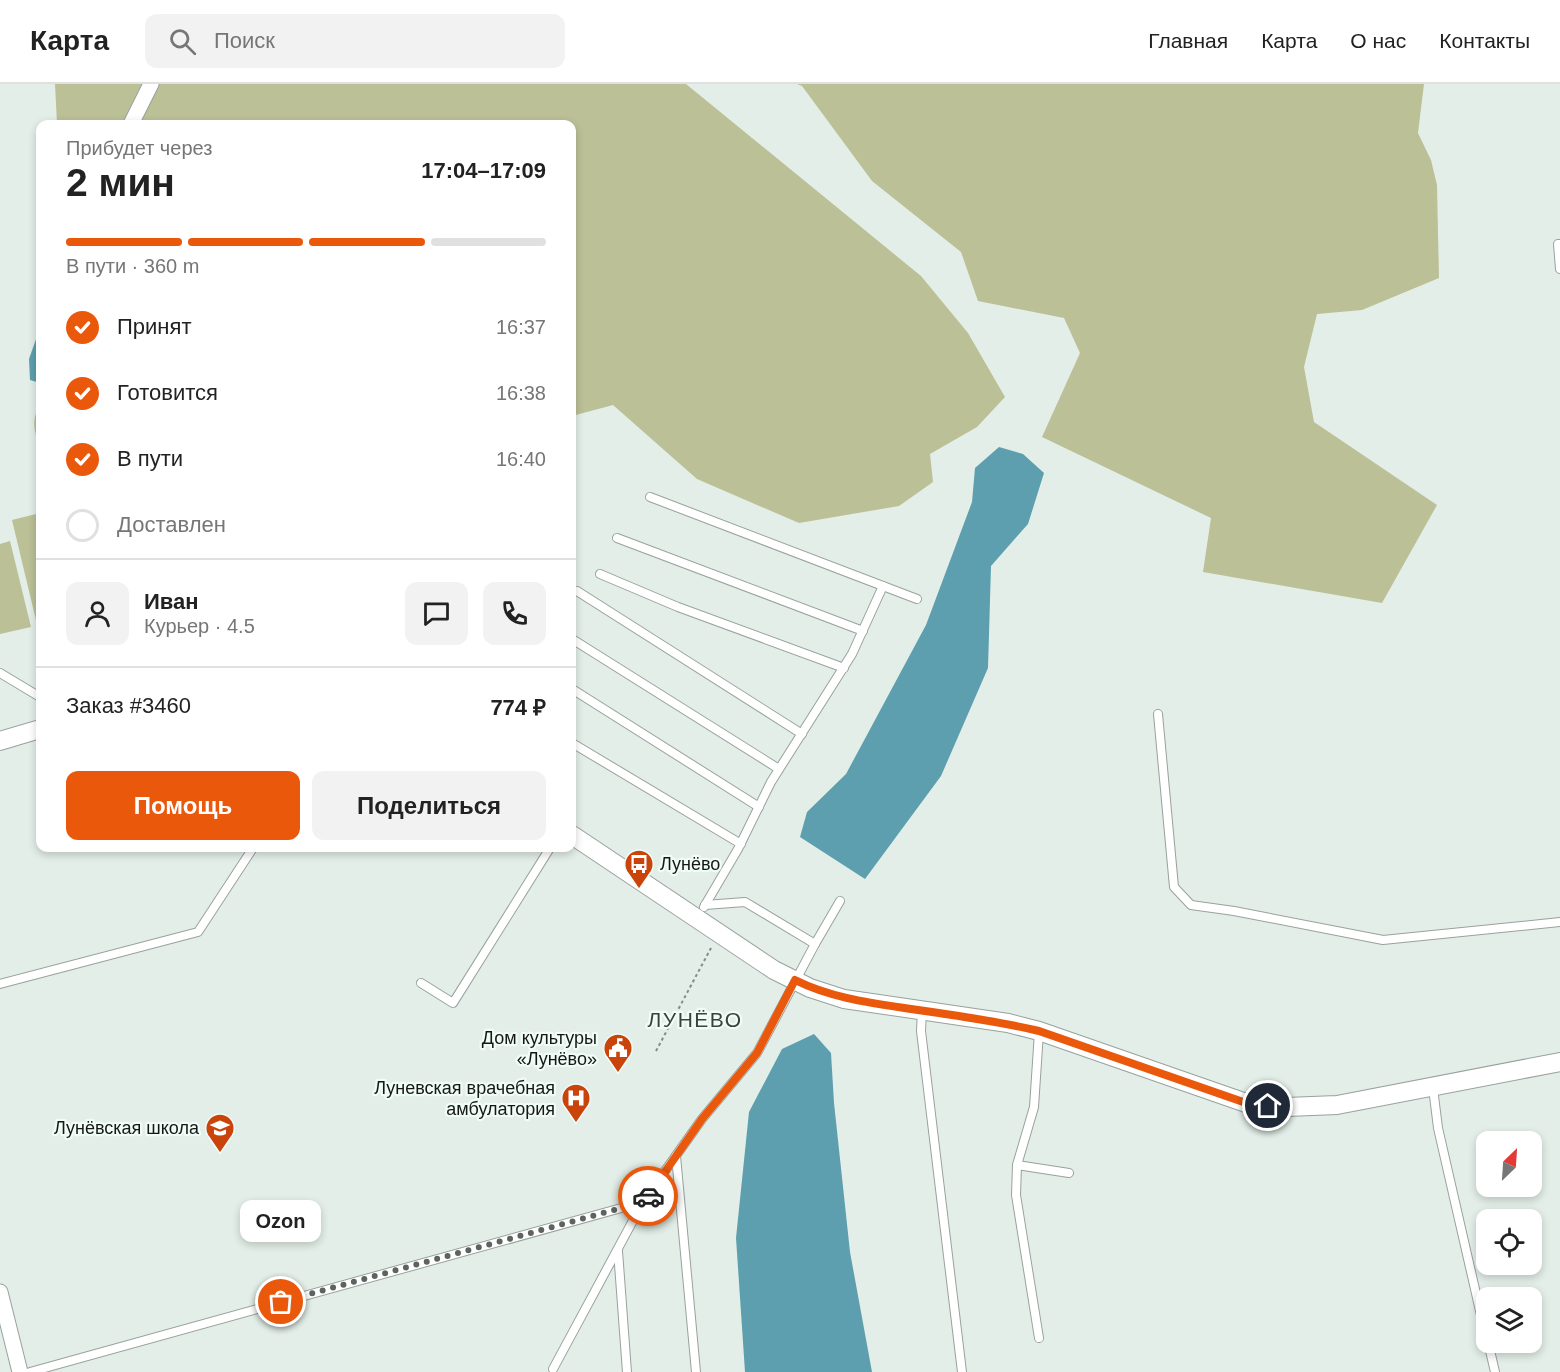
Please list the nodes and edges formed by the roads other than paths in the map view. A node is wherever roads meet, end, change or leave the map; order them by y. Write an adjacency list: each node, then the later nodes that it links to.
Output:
1 (151, 84): 2 (street)
2 (133, 120)
3 (1560, 244): 4 (lane)
4 (1560, 268)
5 (650, 497): 8 (lane)
6 (617, 538): 11 (lane)
7 (600, 574): 13 (lane)
8 (883, 586): 10 (lane); 11 (lane)
9 (578, 591): 19 (lane)
10 (917, 599)
11 (863, 631): 13 (lane)
12 (576, 642): 22 (lane)
13 (844, 668): 19 (lane)
14 (0, 673): 16 (lane)
15 (576, 692): 23 (lane)
16 (36, 695)
17 (1158, 714): 30 (lane)
18 (36, 730): 20 (street)
19 (802, 734): 22 (lane)
20 (0, 741)
21 (576, 745): 25 (lane)
22 (779, 769): 23 (lane)
23 (759, 807): 25 (lane)
24 (576, 837): 29 (street)
25 (741, 844): 29 (lane)
26 (250, 852): 34 (lane)
27 (547, 852): 33 (lane)
28 (840, 901): 31 (lane)
29 (701, 912): 31 (lane); 32 (street)
30 (1560, 922)
31 (815, 944): 32 (lane)
32 (795, 980): 35 (street); 39 (lane)
33 (421, 983)
34 (0, 984)
35 (922, 1010): 36 (street); 53 (lane)
36 (1039, 1031): 38 (street); 40 (lane)
37 (1560, 1062): 38 (street)
38 (1433, 1086): 45 (lane)
39 (675, 1156): 42 (lane); 52 (lane)
40 (1017, 1165): 41 (lane); 46 (lane)
41 (1069, 1173)
42 (643, 1202): 43 (lane); 50 (lane)
43 (618, 1250): 48 (lane); 51 (lane)
44 (0, 1292): 49 (street)
45 (1476, 1293)
46 (1039, 1338)
47 (1491, 1353): 54 (lane)
48 (553, 1369)
49 (20, 1372)
50 (30, 1372)
51 (627, 1372)
52 (696, 1372)
53 (962, 1372)
54 (1495, 1372)

